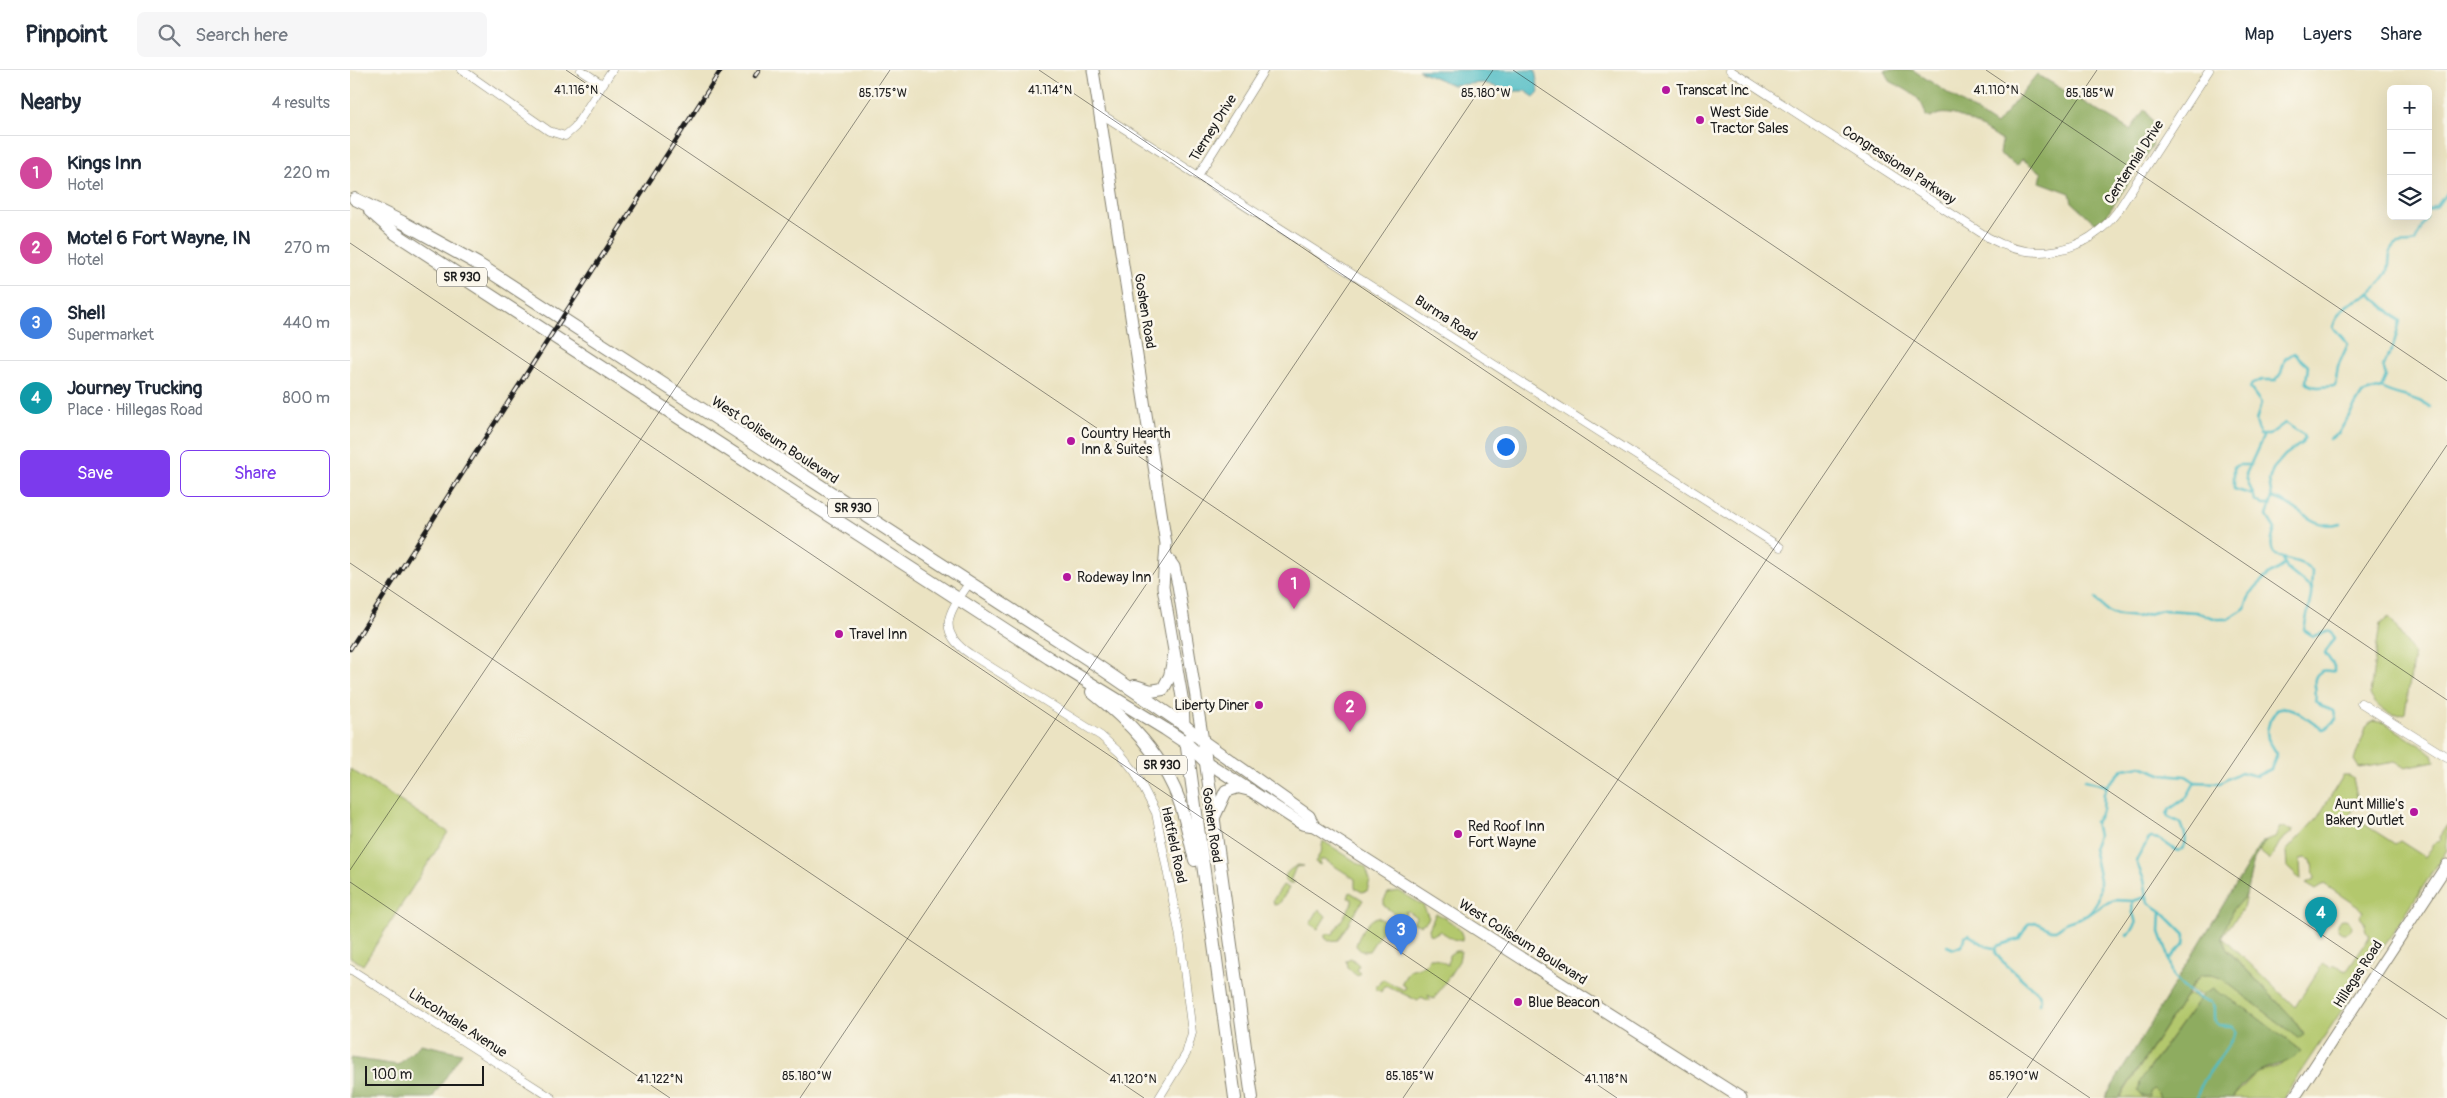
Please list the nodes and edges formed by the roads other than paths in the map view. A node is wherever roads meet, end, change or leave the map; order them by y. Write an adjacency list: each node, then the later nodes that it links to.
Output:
1 (462, 70): 8 (street)
2 (581, 70): 8 (street)
3 (612, 70): 8 (street)
4 (1093, 70): 9 (main road, Goshen Road)
5 (1264, 70): 10 (street, Tierney Drive)
6 (1730, 70): 12 (street, Congressional Parkway)
7 (2209, 70): 12 (street, Centennial Drive)
8 (602, 84)
9 (1098, 112): 10 (street, Burma Road); 14 (main road, Goshen Road)
10 (1198, 174): 13 (street, Burma Road)
11 (352, 197): 15 (highway, West Coliseum Boulevard / SR 930); 16 (highway, West Coliseum Boulevard / SR 930)
12 (2065, 250)
13 (1780, 547)
14 (1167, 557): 17 (main road, Goshen Road); 22 (main road, Goshen Road)
15 (970, 582): 16 (street); 19 (highway, West Coliseum Boulevard / SR 930)
16 (958, 599): 18 (highway, West Coliseum Boulevard / SR 930); 33 (street, Hatfield Road)
17 (1174, 656): 19 (highway); 21 (main road, Goshen Road)
18 (1049, 658): 23 (highway, West Coliseum Boulevard); 30 (highway, SR 930)
19 (1118, 680): 21 (highway, West Coliseum Boulevard / SR 930)
20 (2362, 703): 24 (street)
21 (1184, 725): 22 (highway, West Coliseum Boulevard / SR 930); 23 (highway, Goshen Road)
22 (1203, 741): 25 (highway, SR 930); 28 (main road, West Coliseum Boulevard)
23 (1186, 743): 25 (highway, West Coliseum Boulevard); 30 (highway, Goshen Road)
24 (2447, 757)
25 (1205, 761): 26 (main road, West Coliseum Boulevard); 27 (highway, SR 930)
26 (1250, 790): 27 (highway); 28 (main road, West Coliseum Boulevard)
27 (1213, 820): 35 (highway, SR 930)
28 (1314, 826): 36 (main road, West Coliseum Boulevard)
29 (2447, 865): 37 (main road, Hillegas Road)
30 (1210, 914): 34 (highway, Goshen Road / SR 930)
31 (350, 969): 32 (street, Lincolndale Avenue)
32 (552, 1098)
33 (1160, 1098)
34 (1235, 1098)
35 (1252, 1098)
36 (1742, 1098)
37 (2294, 1098)

